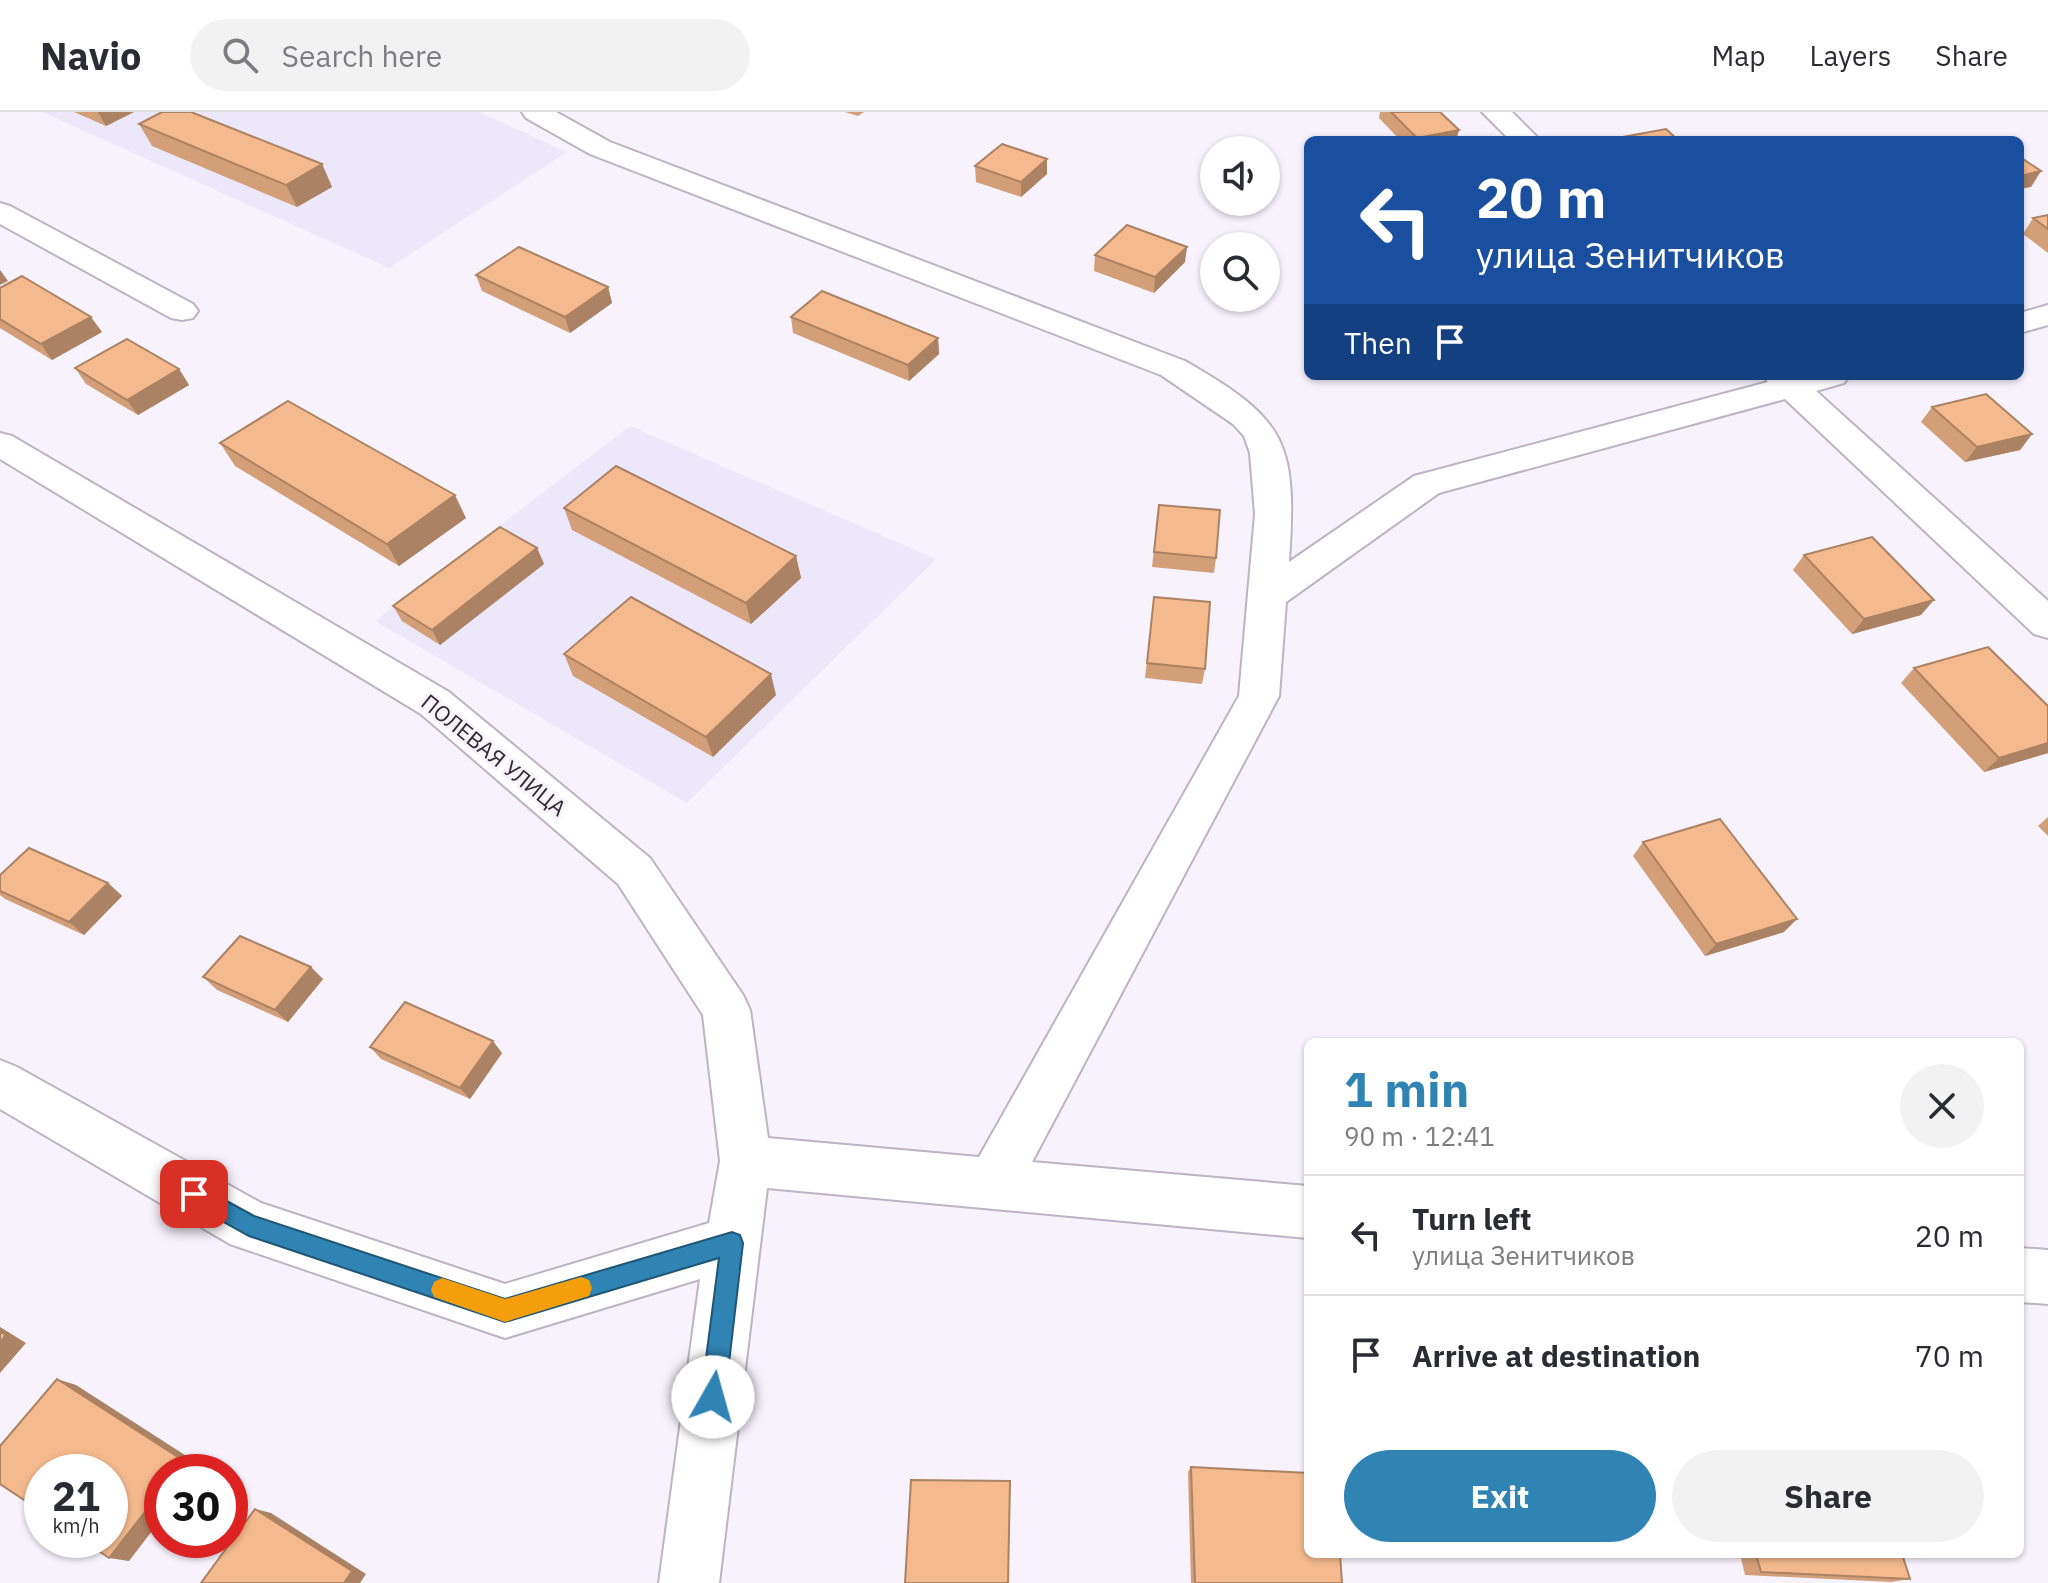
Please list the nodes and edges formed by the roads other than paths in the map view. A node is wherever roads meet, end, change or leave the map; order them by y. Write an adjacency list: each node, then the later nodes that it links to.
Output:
1 (536, 112): 10 (street)
2 (1496, 112): 3 (street)
3 (1522, 136)
4 (0, 212): 5 (street)
5 (182, 311)
6 (2048, 315): 7 (street)
7 (2024, 322)
8 (1786, 382): 10 (street); 11 (street)
9 (0, 444): 13 (street, ПОЛЕВАЯ УЛИЦА)
10 (1267, 596): 14 (street)
11 (2048, 624)
12 (0, 1083): 16 (street)
13 (746, 1161): 14 (street); 16 (street, ПОЛЕВАЯ УЛИЦА)
14 (992, 1184): 15 (street)
15 (1304, 1212)
16 (732, 1243): 19 (street, ПОЛЕВАЯ УЛИЦА)
17 (2024, 1275): 18 (street)
18 (2048, 1277)
19 (689, 1583)

